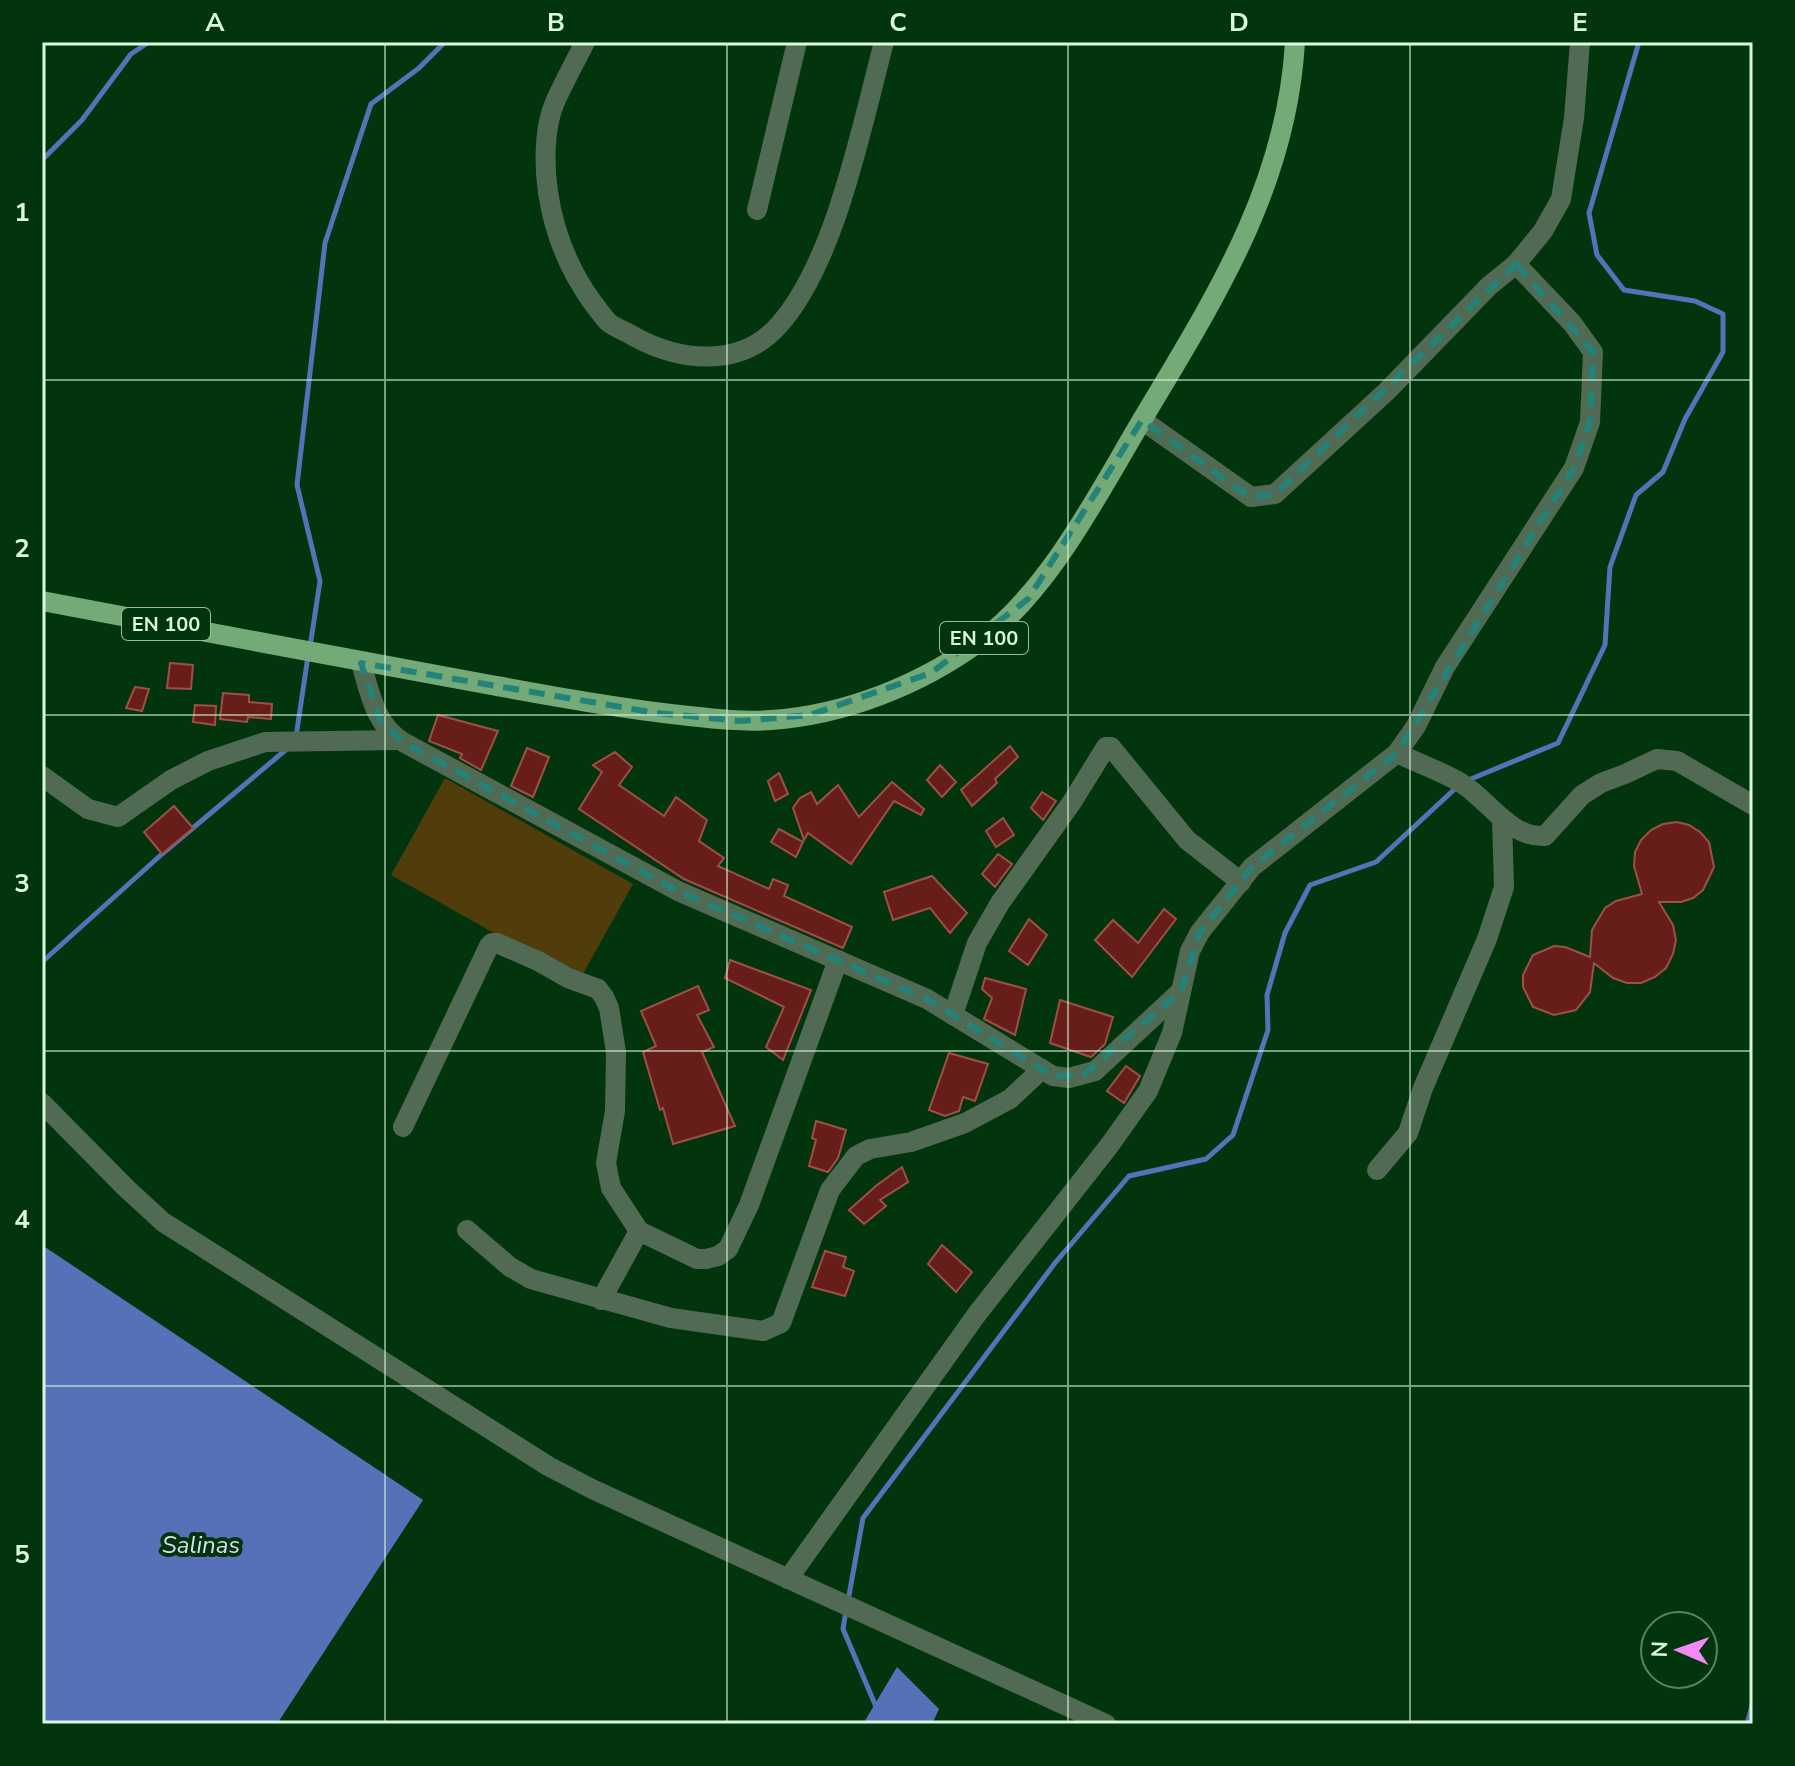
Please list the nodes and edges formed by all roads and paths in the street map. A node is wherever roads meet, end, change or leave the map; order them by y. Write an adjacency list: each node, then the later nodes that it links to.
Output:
1 (585, 42): 3 (street)
2 (797, 42): 6 (street)
3 (884, 42)
4 (1295, 42): 8 (main road, EN 100)
5 (1580, 42): 7 (street)
6 (757, 210)
7 (1516, 264): 8 (street); 12 (street)
8 (1142, 420): 10 (main road, EN 100)
9 (42, 601): 10 (main road, EN 100)
10 (361, 663): 11 (street)
11 (398, 740): 13 (street); 17 (street)
12 (1397, 753): 15 (street); 16 (street)
13 (42, 776)
14 (1753, 805): 15 (street)
15 (1502, 818): 23 (street)
16 (1241, 882): 18 (street); 19 (street)
17 (838, 960): 19 (street); 25 (street)
18 (1181, 991): 20 (street); 27 (street)
19 (953, 1015): 20 (street)
20 (1042, 1069): 26 (street)
21 (42, 1103): 27 (street)
22 (403, 1127): 25 (street)
23 (1377, 1170)
24 (467, 1230): 26 (street)
25 (639, 1231): 26 (street)
26 (601, 1300)
27 (788, 1579): 28 (street)
28 (1106, 1724)

